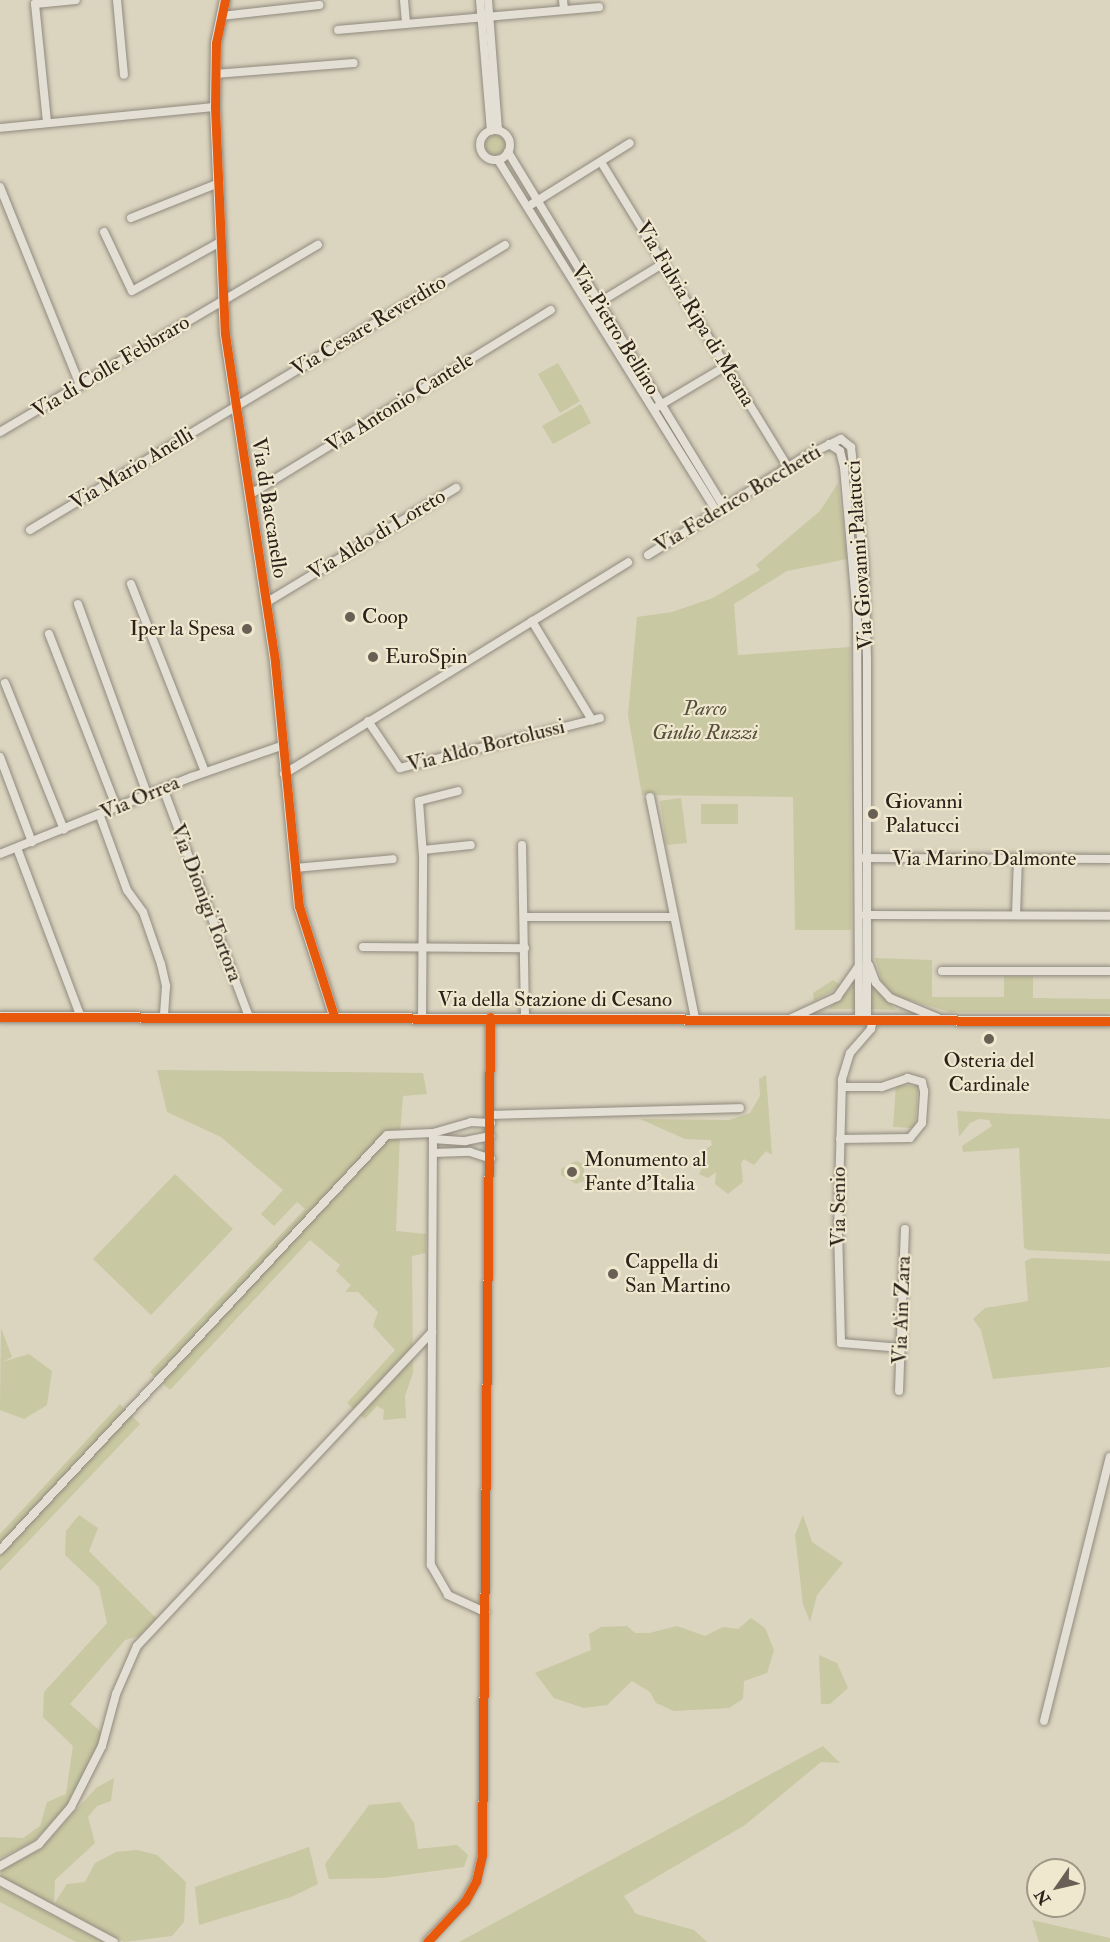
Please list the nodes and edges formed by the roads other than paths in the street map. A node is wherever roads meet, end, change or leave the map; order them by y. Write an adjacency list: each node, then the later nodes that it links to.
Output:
1 (76, 0): 19 (street)
2 (117, 0): 17 (street)
3 (225, 0): 11 (street, Via di Baccanello)
4 (404, 0): 13 (street)
5 (480, 0): 12 (street)
6 (488, 0): 12 (street)
7 (563, 0): 10 (street)
8 (319, 5): 11 (street)
9 (599, 7): 10 (street)
10 (564, 10): 12 (street)
11 (221, 16): 16 (street, Via di Baccanello)
12 (485, 17): 13 (street); 21 (street)
13 (406, 24): 14 (street)
14 (338, 30)
15 (354, 63): 16 (street)
16 (215, 74): 18 (street, Via di Baccanello)
17 (124, 75)
18 (215, 107): 19 (street); 26 (street, Via di Baccanello)
19 (47, 122): 20 (street)
20 (0, 128)
21 (494, 131): 23 (street); 24 (street)
22 (630, 143): 25 (street)
23 (508, 152): 24 (street); 28 (street, Via Pietro Bellino)
24 (498, 160): 28 (street, Via Pietro Bellino)
25 (601, 162): 28 (street); 34 (street, Via Fulvia Ripa di Meana)
26 (219, 183): 29 (street); 31 (street, Via di Baccanello)
27 (0, 187): 39 (street)
28 (533, 204): 36 (street, Via Pietro Bellino)
29 (131, 218)
30 (105, 232): 31 (street)
31 (220, 242): 35 (street, Via di Baccanello)
32 (318, 245): 35 (street, Via di Colle Febbraro)
33 (505, 245): 41 (street, Via Cesare Reverdito)
34 (664, 263): 36 (street); 38 (street, Via Fulvia Ripa di Meana)
35 (222, 302): 39 (street, Via di Colle Febbraro); 41 (street, Via di Baccanello)
36 (595, 306): 40 (street, Via Pietro Bellino)
37 (551, 310): 46 (street, Via Antonio Cantele)
38 (726, 366): 40 (street); 44 (street, Via Fulvia Ripa di Meana)
39 (80, 385): 42 (street, Via di Colle Febbraro)
40 (657, 407): 47 (street, Via Pietro Bellino)
41 (235, 408): 46 (street, Via di Baccanello); 48 (street, Via Mario Anelli)
42 (0, 432)
43 (829, 444): 44 (street, Via Federico Bocchetti); 75 (street, Via Giovanni Palatucci); 78 (street, Via Giovanni Palatucci)
44 (788, 467): 47 (street, Via Federico Bocchetti)
45 (456, 488): 52 (street, Via Aldo di Loreto)
46 (249, 495): 52 (street, Via di Baccanello)
47 (720, 509): 49 (street, Via Federico Bocchetti)
48 (30, 530)
49 (648, 555)
50 (628, 562): 54 (street)
51 (131, 584): 60 (street)
52 (267, 602): 58 (street, Via di Baccanello)
53 (78, 604): 64 (street)
54 (532, 621): 57 (street); 57 (street, Via Aldo Bortolussi)
55 (49, 634): 66 (street)
56 (5, 683): 68 (street)
57 (368, 722): 61 (street)
58 (281, 746): 60 (street, Via Orrea); 61 (street, Via di Baccanello)
59 (0, 757): 69 (street)
60 (205, 772): 62 (street, Via Orrea)
61 (284, 774): 80 (street, Via di Baccanello)
62 (163, 788): 64 (street, Via Orrea); 98 (street, Via Dionigi Tortora)
63 (458, 791): 73 (street)
64 (147, 794): 66 (street, Via Orrea)
65 (650, 797): 86 (street)
66 (117, 808): 67 (street, Via Orrea)
67 (100, 816): 68 (street, Via Orrea); 97 (street)
68 (64, 830): 69 (street, Via Orrea)
69 (32, 842): 72 (street, Via Orrea)
70 (471, 845): 73 (street)
71 (522, 845): 85 (street)
72 (17, 848): 74 (street, Via Orrea); 96 (street)
73 (423, 850): 88 (street)
74 (0, 854)
75 (858, 858): 78 (street, Via Marino Dalmonte); 81 (street, Via Giovanni Palatucci)
76 (1018, 858): 78 (street, Via Marino Dalmonte); 79 (street, Via Marino Dalmonte); 83 (street)
77 (393, 859): 80 (street)
78 (867, 859): 82 (street, Via Giovanni Palatucci)
79 (1110, 859)
80 (295, 868): 94 (street, Via di Baccanello)
81 (858, 915): 82 (street); 91 (street, Via Giovanni Palatucci)
82 (868, 915): 83 (street); 90 (street, Via Giovanni Palatucci)
83 (1016, 915): 84 (street)
84 (1110, 915)
85 (525, 917): 86 (street); 89 (street)
86 (672, 917): 102 (street)
87 (363, 947): 88 (street)
88 (423, 947): 89 (street); 99 (street)
89 (525, 948): 101 (street)
90 (867, 960): 104 (street, Via Giovanni Palatucci); 105 (street)
91 (858, 966): 103 (street); 104 (street, Via Giovanni Palatucci)
92 (942, 971): 93 (street)
93 (1110, 971)
94 (334, 1016): 98 (street, Via della Stazione di Cesano); 99 (street, Via della Stazione di Cesano)
95 (0, 1017): 96 (street, Via della Stazione di Cesano)
96 (81, 1017): 97 (street, Via della Stazione di Cesano)
97 (164, 1017): 98 (street, Via della Stazione di Cesano)
98 (249, 1017)
99 (422, 1017): 100 (street, Via della Stazione di Cesano)
100 (490, 1017): 101 (street, Via della Stazione di Cesano); 109 (street)
101 (525, 1018): 102 (street, Via della Stazione di Cesano)
102 (695, 1019): 103 (street, Via della Stazione di Cesano)
103 (788, 1020): 104 (street, Via della Stazione di Cesano)
104 (866, 1020): 105 (street, Via della Stazione di Cesano); 107 (street, Via Senio)
105 (945, 1021): 106 (street, Via della Stazione di Cesano)
106 (1110, 1021)
107 (842, 1087): 112 (street, Via Senio); 112 (street)
108 (740, 1108): 109 (street)
109 (492, 1119): 110 (street); 111 (street)
110 (433, 1136): 111 (street); 113 (street); 122 (street)
111 (491, 1136): 114 (street)
112 (840, 1139): 117 (street, Via Senio)
113 (433, 1153): 114 (street); 116 (street)
114 (491, 1159): 123 (street)
115 (905, 1229): 117 (street, Via Ain Zara)
116 (432, 1332): 123 (street); 125 (street)
117 (902, 1348): 118 (street, Via Ain Zara)
118 (899, 1391)
119 (1110, 1457): 120 (street)
120 (1100, 1496): 121 (street); 124 (street)
121 (1110, 1499)
122 (0, 1550)
123 (485, 1612): 128 (street)
124 (1044, 1721)
125 (0, 1866)
126 (0, 1881): 127 (street)
127 (114, 1942)
128 (427, 1942)

